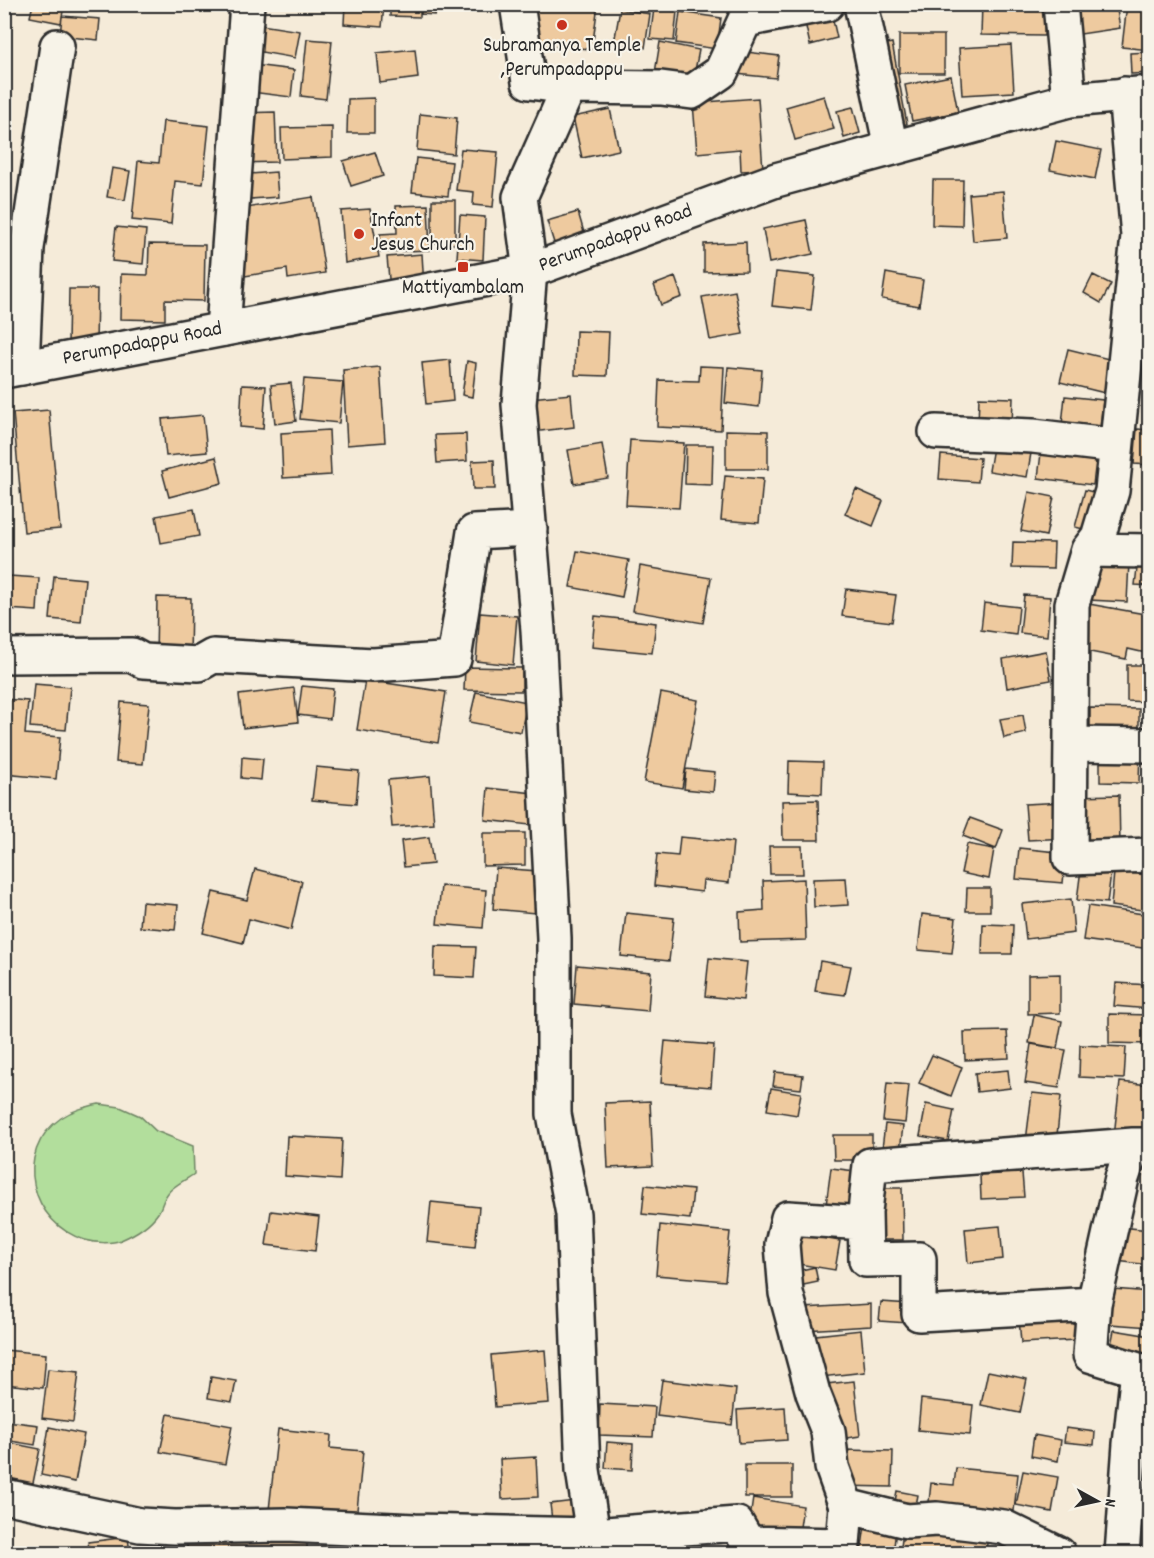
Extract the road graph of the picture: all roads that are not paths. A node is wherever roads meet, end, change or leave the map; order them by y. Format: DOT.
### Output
graph roads {
  1 [pos="247,4"];
  2 [pos="517,4"];
  3 [pos="827,4"];
  4 [pos="861,4"];
  5 [pos="1060,4"];
  6 [pos="57,46"];
  7 [pos="569,87"];
  8 [pos="1137,94"];
  9 [pos="1069,100"];
  10 [pos="891,148"];
  11 [pos="530,270"];
  12 [pos="223,329"];
  13 [pos="13,369"];
  14 [pos="936,432"];
  15 [pos="1116,446"];
  16 [pos="530,529"];
  17 [pos="1088,550"];
  18 [pos="1149,551"];
  19 [pos="4,656"];
  20 [pos="1071,744"];
  21 [pos="1149,745"];
  22 [pos="1149,855"];
  23 [pos="1141,1145"];
  24 [pos="865,1223"];
  25 [pos="1094,1304"];
  26 [pos="4,1496"];
  27 [pos="846,1506"];
  28 [pos="176,1540"];
  29 [pos="595,1544"];
  30 [pos="1059,1554"];
  31 [pos="1122,1554"];
  1 -- 12 [label="street"];
  2 -- 7 [label="street"];
  3 -- 7 [label="street"];
  4 -- 10 [label="street"];
  5 -- 9 [label="street"];
  6 -- 13 [label="street"];
  7 -- 11 [label="street"];
  8 -- 9 [label="street, Perumpadappu Road"];
  8 -- 15 [label="street"];
  9 -- 10 [label="street, Perumpadappu Road"];
  10 -- 11 [label="street, Perumpadappu Road"];
  11 -- 12 [label="street, Perumpadappu Road"];
  11 -- 16 [label="street"];
  12 -- 13 [label="street, Perumpadappu Road"];
  14 -- 15 [label="street"];
  15 -- 17 [label="street"];
  16 -- 19 [label="street"];
  16 -- 29 [label="street"];
  17 -- 18 [label="street"];
  17 -- 20 [label="street"];
  20 -- 21 [label="street"];
  20 -- 22 [label="street"];
  23 -- 24 [label="street"];
  23 -- 25 [label="street"];
  24 -- 25 [label="street"];
  24 -- 27 [label="street"];
  25 -- 31 [label="street"];
  26 -- 28 [label="street"];
  27 -- 29 [label="street"];
  27 -- 30 [label="street"];
  28 -- 29 [label="street"];
}
